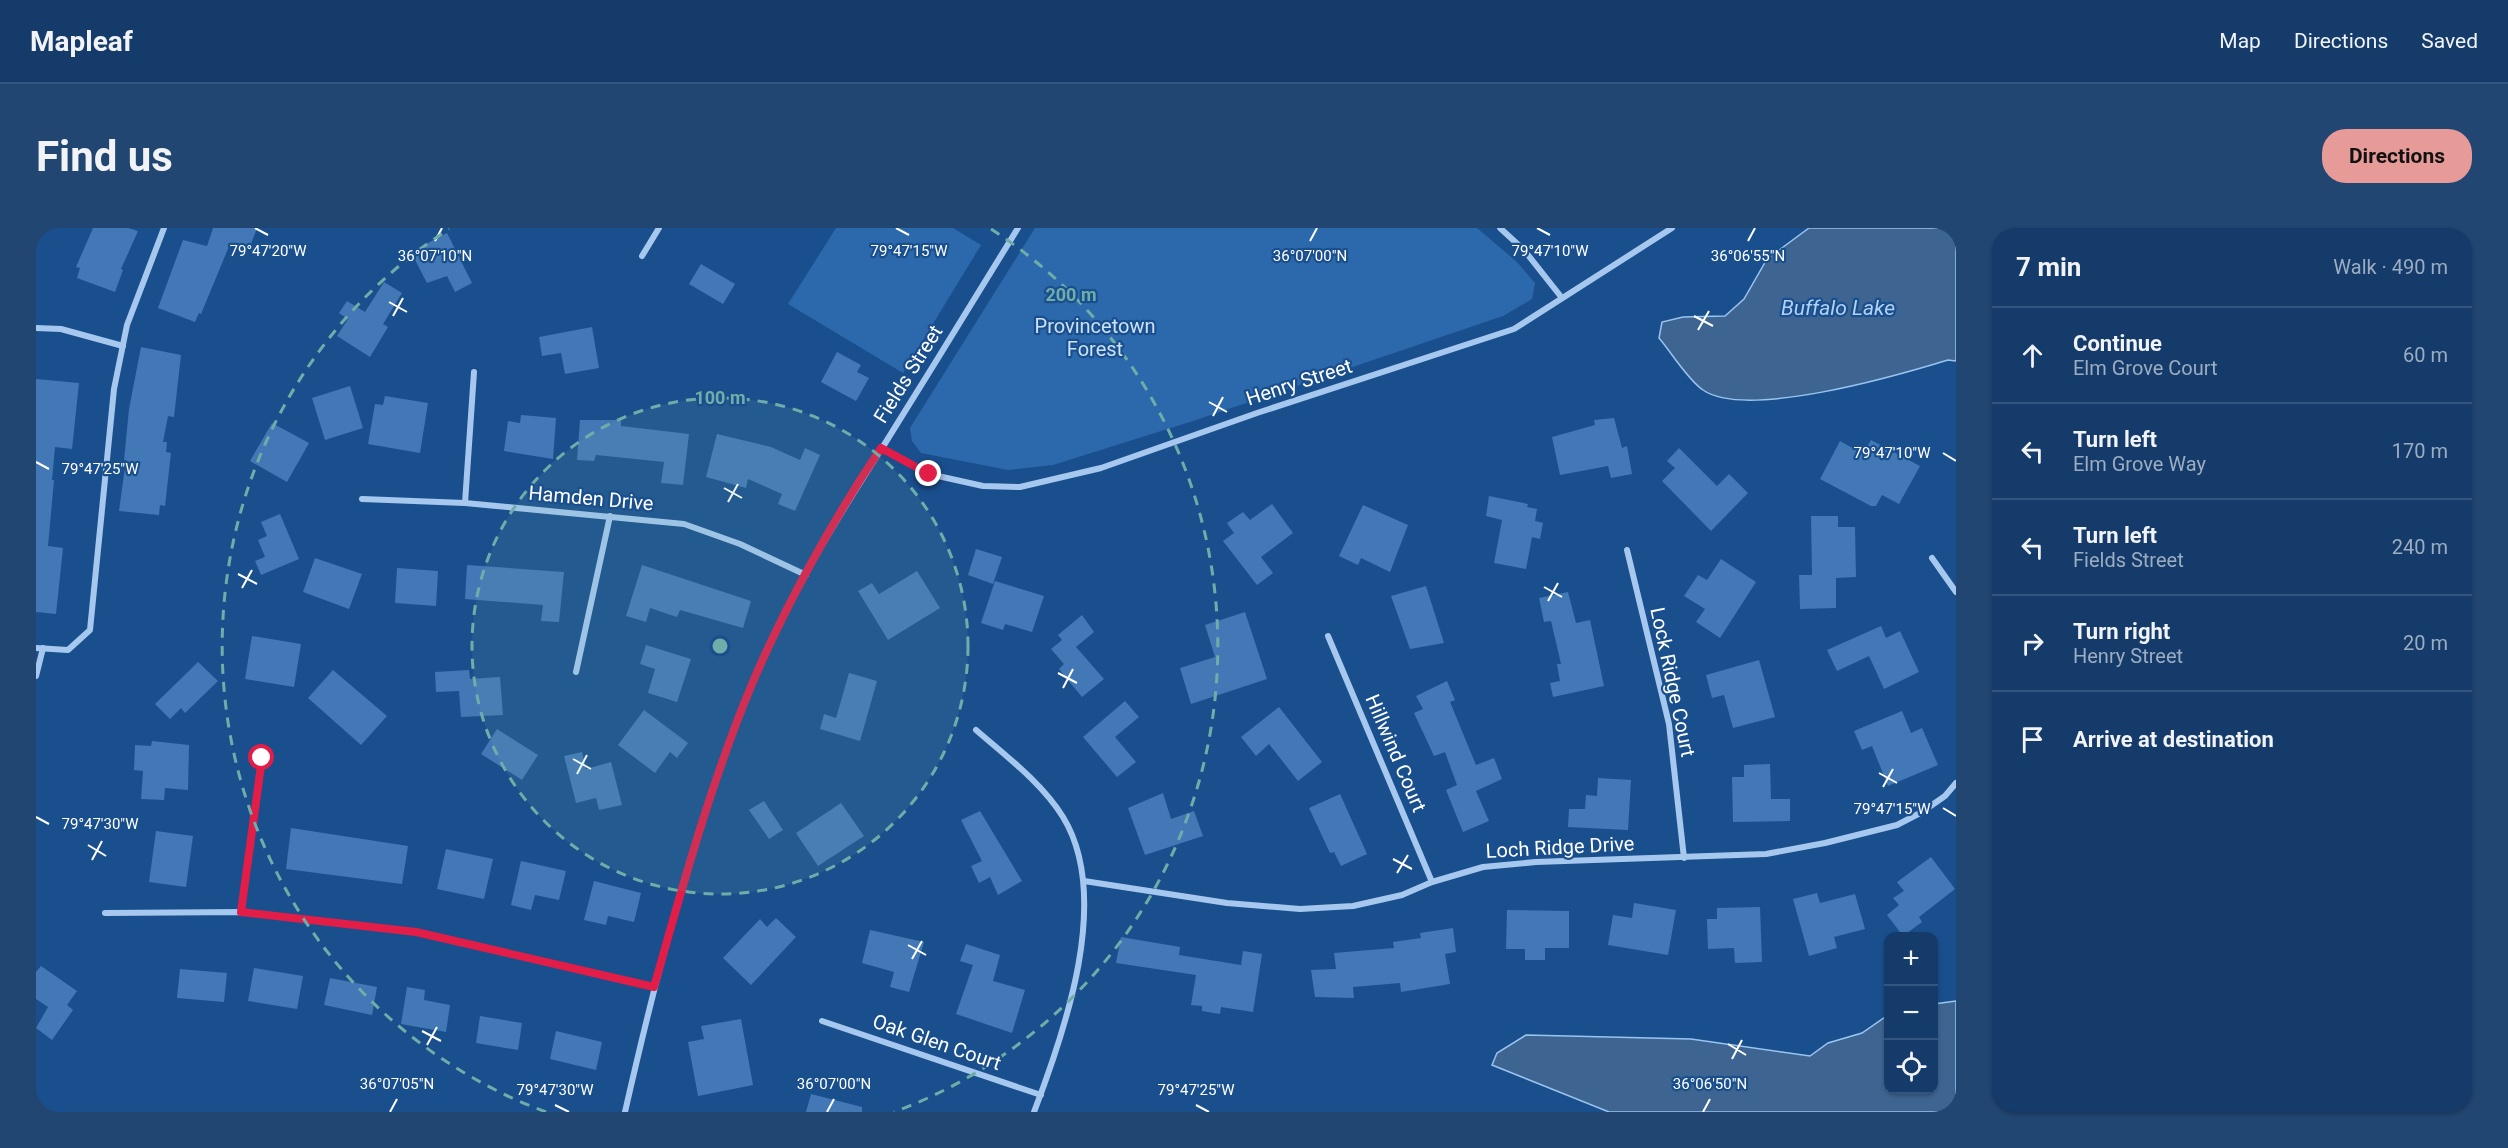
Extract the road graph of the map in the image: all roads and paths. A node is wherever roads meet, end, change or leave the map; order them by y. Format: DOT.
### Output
graph roads {
  1 [pos="164,228"];
  2 [pos="659,228"];
  3 [pos="1018,228"];
  4 [pos="1500,228"];
  5 [pos="1672,228"];
  6 [pos="642,256"];
  7 [pos="1562,298"];
  8 [pos="36,328"];
  9 [pos="123,346"];
  10 [pos="474,372"];
  11 [pos="881,448"];
  12 [pos="362,499"];
  13 [pos="465,503"];
  14 [pos="610,516"];
  15 [pos="1627,550"];
  16 [pos="1932,558"];
  17 [pos="806,576"];
  18 [pos="1956,592"];
  19 [pos="1328,636"];
  20 [pos="39,648"];
  21 [pos="576,672"];
  22 [pos="36,676"];
  23 [pos="976,730"];
  24 [pos="262,758"];
  25 [pos="1956,783"];
  26 [pos="1684,858"];
  27 [pos="1084,881"];
  28 [pos="1432,882"];
  29 [pos="241,912"];
  30 [pos="105,913"];
  31 [pos="654,987"];
  32 [pos="822,1021"];
  33 [pos="1041,1095"];
  34 [pos="625,1112"];
  35 [pos="1034,1112"];
  1 -- 9 [label="street"];
  2 -- 6 [label="street"];
  3 -- 11 [label="street, Fields Street"];
  4 -- 7 [label="street"];
  5 -- 7 [label="street, Henry Street"];
  7 -- 11 [label="street, Henry Street"];
  8 -- 9 [label="street"];
  9 -- 20 [label="street"];
  10 -- 13 [label="street"];
  11 -- 17 [label="street, Fields Street"];
  12 -- 13 [label="street, Hamden Drive"];
  13 -- 14 [label="street, Hamden Drive"];
  14 -- 17 [label="street, Hamden Drive"];
  14 -- 21 [label="street"];
  15 -- 26 [label="street, Lock Ridge Court"];
  16 -- 18 [label="street"];
  17 -- 31 [label="street, Fields Street"];
  19 -- 28 [label="street, Hillwind Court"];
  20 -- 22 [label="street"];
  23 -- 27 [label="street"];
  24 -- 29 [label="street"];
  25 -- 26 [label="street, Loch Ridge Drive"];
  26 -- 28 [label="street, Loch Ridge Drive"];
  27 -- 28 [label="street, Loch Ridge Drive"];
  27 -- 33 [label="street"];
  29 -- 30 [label="street"];
  29 -- 31 [label="street"];
  31 -- 34 [label="street, Fields Street"];
  32 -- 33 [label="street, Oak Glen Court"];
  33 -- 35 [label="street"];
}
